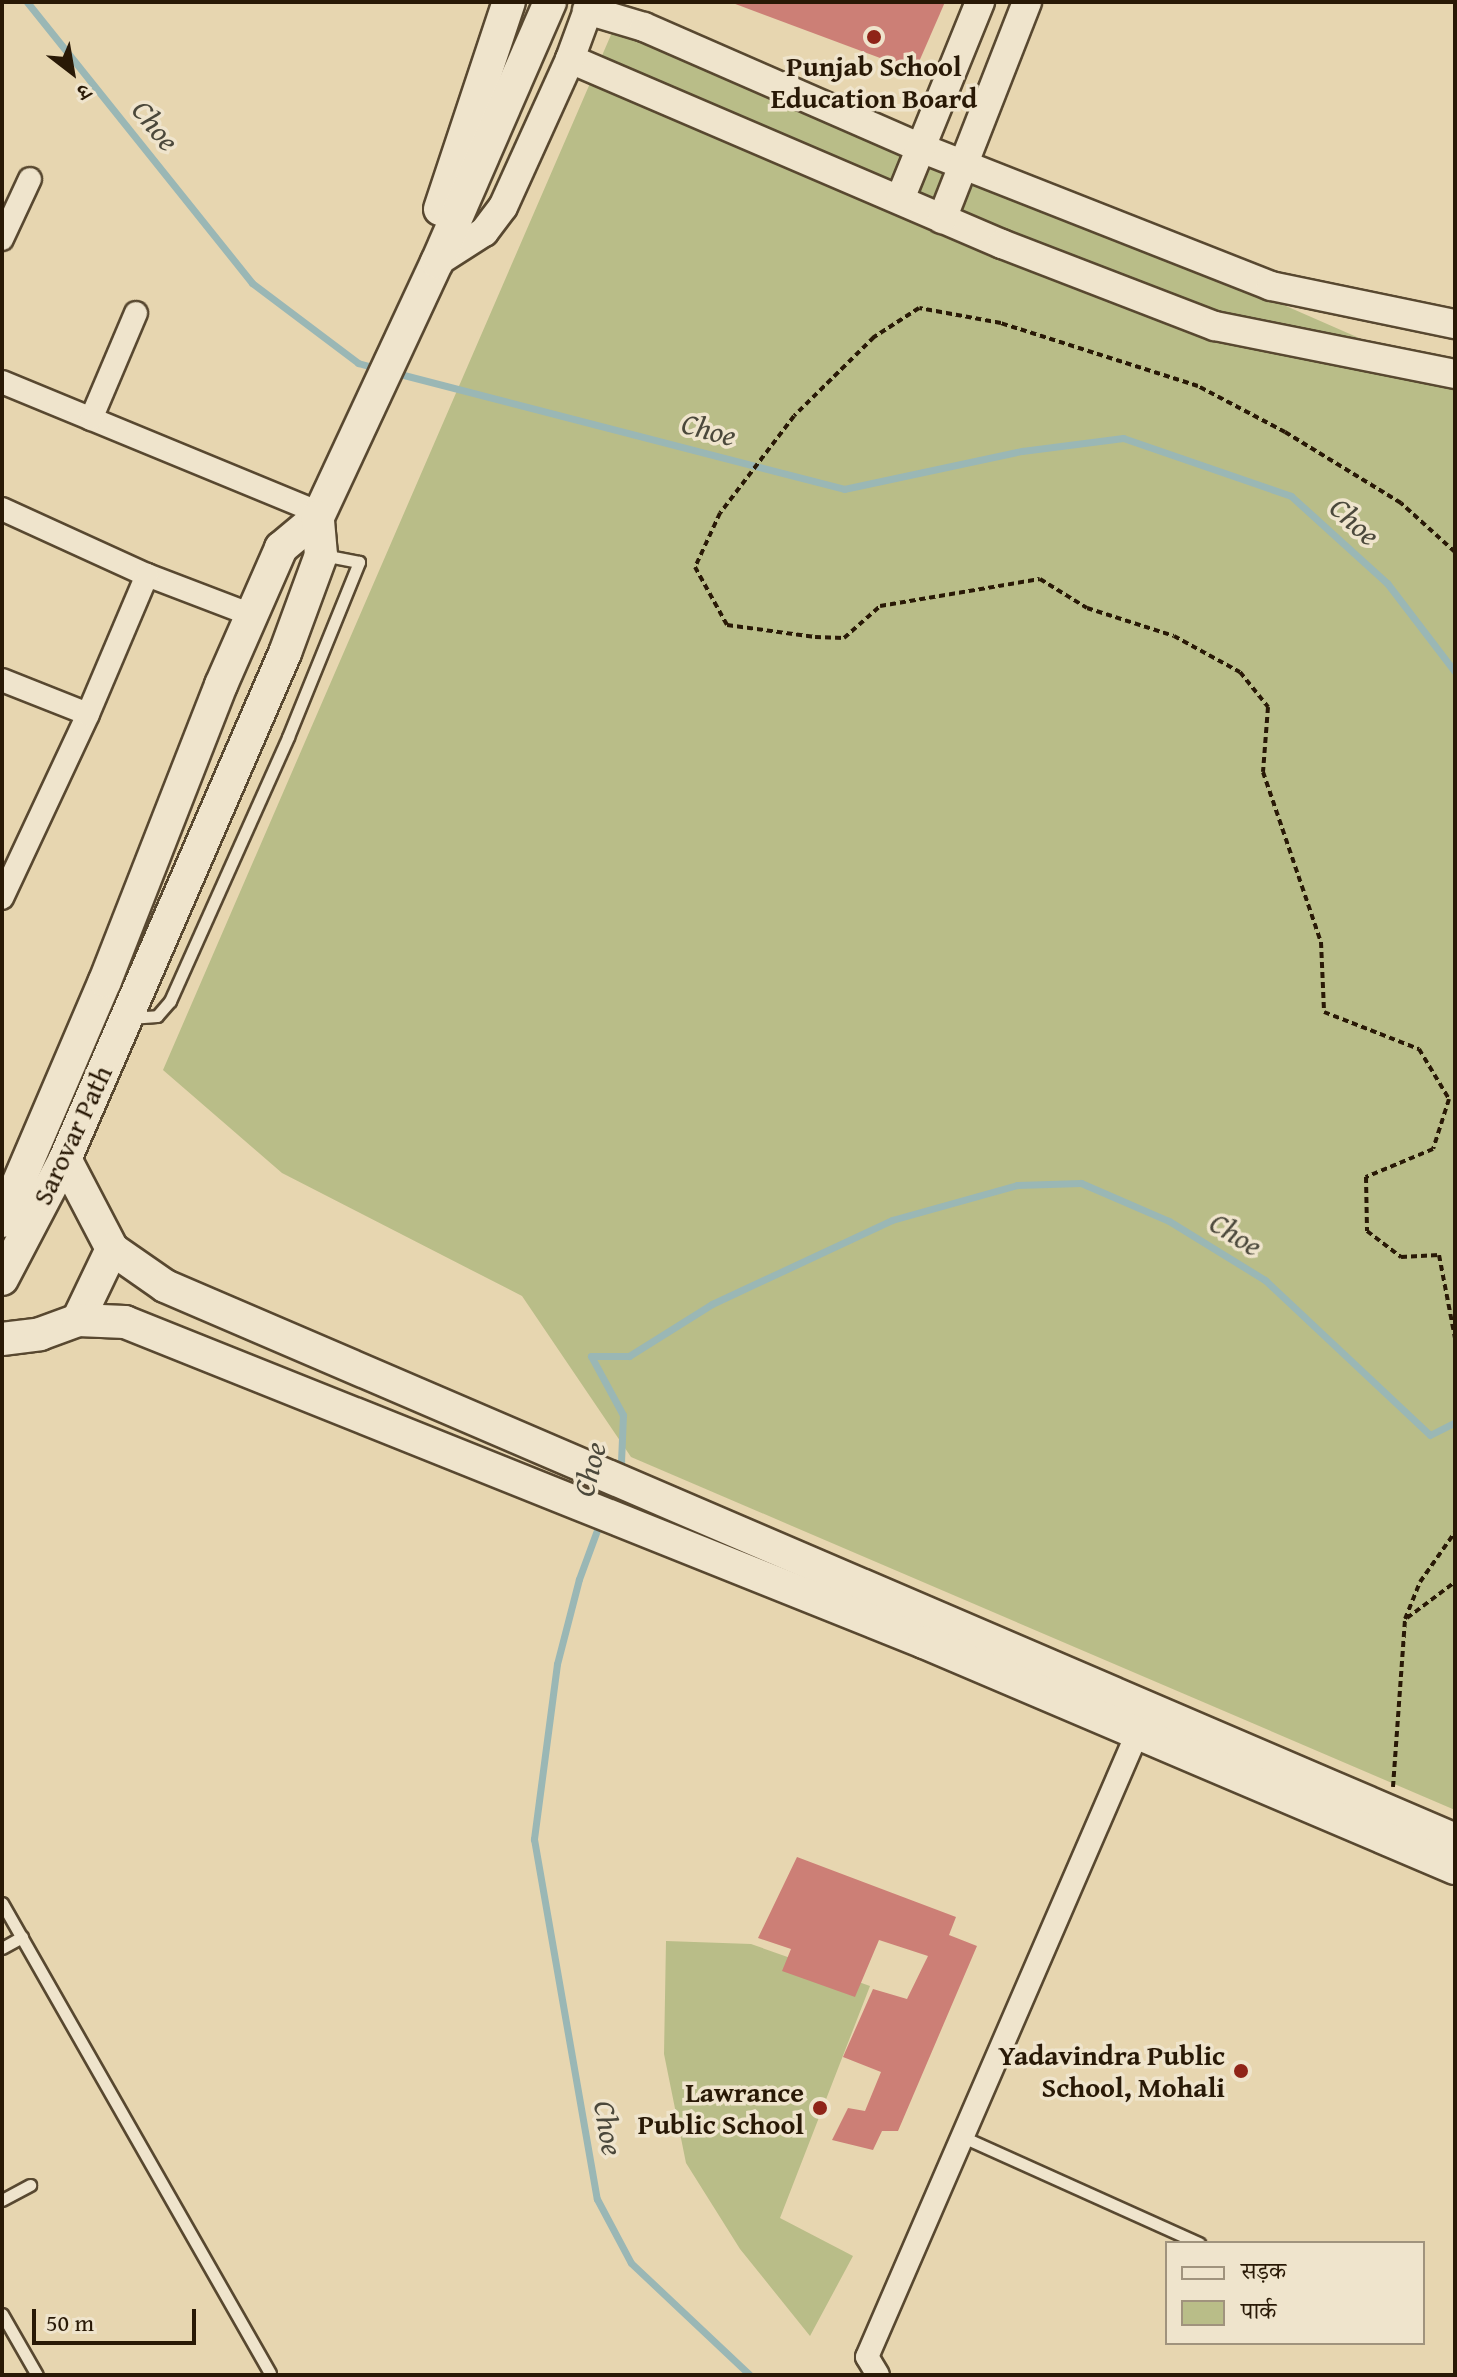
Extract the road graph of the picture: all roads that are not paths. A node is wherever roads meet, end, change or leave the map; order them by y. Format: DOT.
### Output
graph roads {
  1 [pos="509,2"];
  2 [pos="550,2"];
  3 [pos="980,2"];
  4 [pos="1027,2"];
  5 [pos="589,6"];
  6 [pos="967,31"];
  7 [pos="1007,49"];
  8 [pos="570,59"];
  9 [pos="921,148"];
  10 [pos="963,165"];
  11 [pos="30,179"];
  12 [pos="900,199"];
  13 [pos="942,219"];
  14 [pos="2,239"];
  15 [pos="433,271"];
  16 [pos="136,313"];
  17 [pos="1455,324"];
  18 [pos="1455,374"];
  19 [pos="2,382"];
  20 [pos="91,419"];
  21 [pos="2,509"];
  22 [pos="319,515"];
  23 [pos="147,575"];
  24 [pos="252,615"];
  25 [pos="2,680"];
  26 [pos="88,714"];
  27 [pos="2,898"];
  28 [pos="65,1159"];
  29 [pos="2,1221"];
  30 [pos="112,1249"];
  31 [pos="2,1279"];
  32 [pos="78,1320"];
  33 [pos="2,1339"];
  34 [pos="570,1461"];
  35 [pos="556,1496"];
  36 [pos="835,1591"];
  37 [pos="1143,1720"];
  38 [pos="1455,1840"];
  39 [pos="1455,1868"];
  40 [pos="2,1903"];
  41 [pos="22,1937"];
  42 [pos="2,1948"];
  43 [pos="963,2137"];
  44 [pos="30,2185"];
  45 [pos="2,2200"];
  46 [pos="1195,2241"];
  47 [pos="2,2314"];
  48 [pos="270,2373"];
  49 [pos="37,2375"];
  50 [pos="878,2375"];
  1 -- 15 [label="main road"];
  2 -- 15 [label="main road"];
  3 -- 6 [label="street"];
  4 -- 7 [label="street"];
  5 -- 8 [label="street"];
  5 -- 9 [label="street"];
  6 -- 7 [label="street"];
  6 -- 9 [label="street"];
  7 -- 10 [label="street"];
  8 -- 12 [label="street"];
  8 -- 15 [label="street"];
  9 -- 10 [label="street"];
  9 -- 12 [label="street"];
  10 -- 13 [label="street"];
  10 -- 17 [label="street"];
  11 -- 14 [label="street"];
  12 -- 13 [label="street"];
  13 -- 18 [label="street"];
  15 -- 22 [label="main road"];
  16 -- 20 [label="street"];
  19 -- 20 [label="street"];
  20 -- 22 [label="street"];
  21 -- 23 [label="street"];
  22 -- 24 [label="main road"];
  22 -- 28 [label="main road, Sarovar Path"];
  23 -- 24 [label="street"];
  23 -- 26 [label="street"];
  24 -- 29 [label="main road"];
  25 -- 26 [label="street"];
  26 -- 27 [label="street"];
  28 -- 30 [label="main road"];
  28 -- 31 [label="main road, Sarovar Path"];
  30 -- 32 [label="main road"];
  30 -- 34 [label="main road"];
  32 -- 33 [label="main road"];
  32 -- 35 [label="main road"];
  34 -- 35 [label="main road"];
  34 -- 36 [label="main road"];
  35 -- 36 [label="main road"];
  36 -- 37 [label="main road"];
  37 -- 38 [label="main road"];
  37 -- 39 [label="main road"];
  37 -- 43 [label="street"];
  40 -- 41 [label="lane"];
  41 -- 42 [label="lane"];
  41 -- 48 [label="lane"];
  43 -- 46 [label="lane"];
  43 -- 50 [label="street"];
  44 -- 45 [label="lane"];
  47 -- 49 [label="lane"];
}
